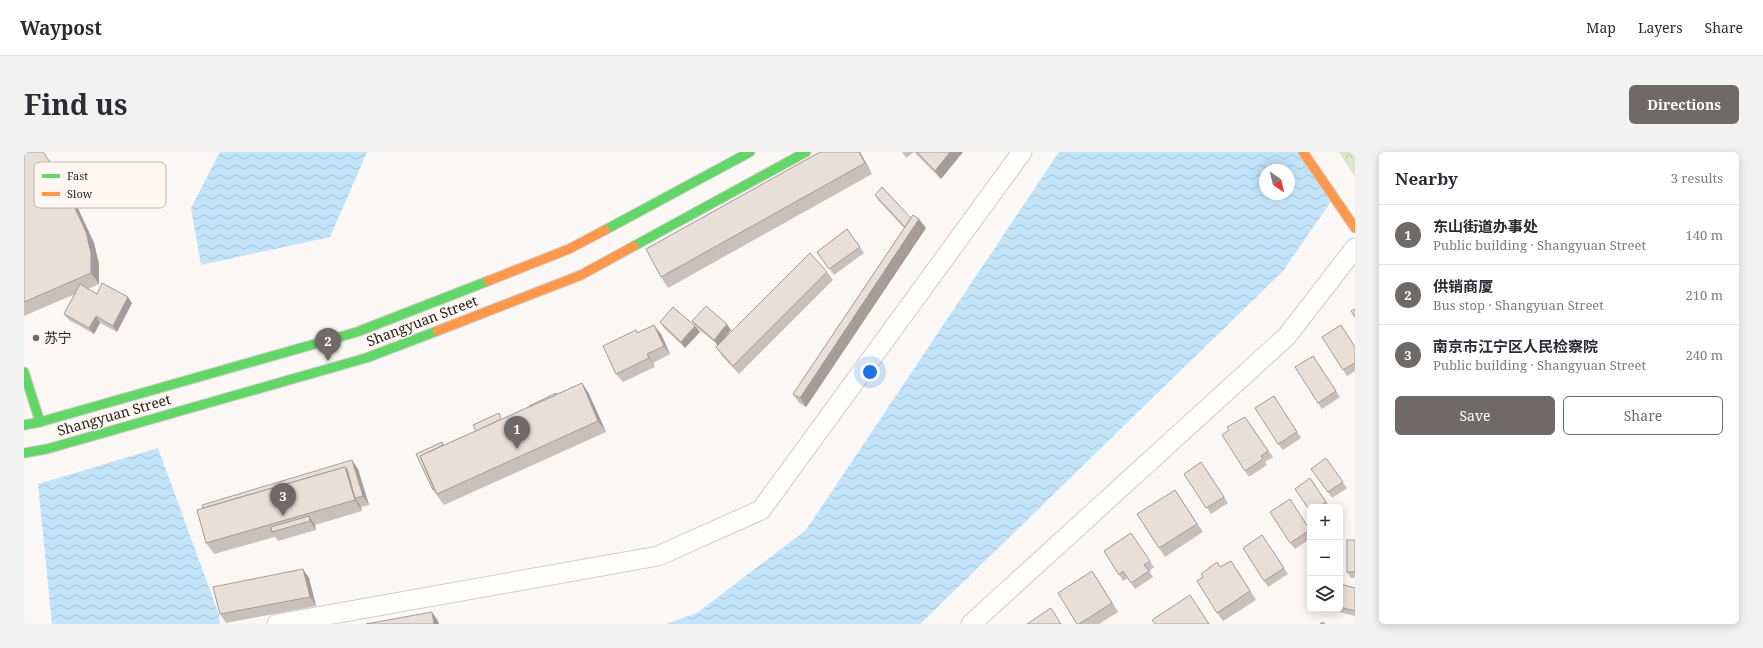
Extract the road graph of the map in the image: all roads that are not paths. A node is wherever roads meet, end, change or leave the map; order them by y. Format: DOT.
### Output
graph roads {
  1 [pos="750,152"];
  2 [pos="806,152"];
  3 [pos="1022,152"];
  4 [pos="1302,152"];
  5 [pos="1355,228"];
  6 [pos="1355,248"];
  7 [pos="24,372"];
  8 [pos="40,422"];
  9 [pos="24,425"];
  10 [pos="24,453"];
  11 [pos="277,624"];
  12 [pos="972,624"];
  1 -- 8 [label="main road, Shangyuan Street"];
  2 -- 10 [label="main road, Shangyuan Street"];
  3 -- 11 [label="street"];
  4 -- 5 [label="main road"];
  6 -- 12 [label="street"];
  7 -- 8 [label="main road"];
  8 -- 9 [label="main road, Shangyuan Street"];
}
